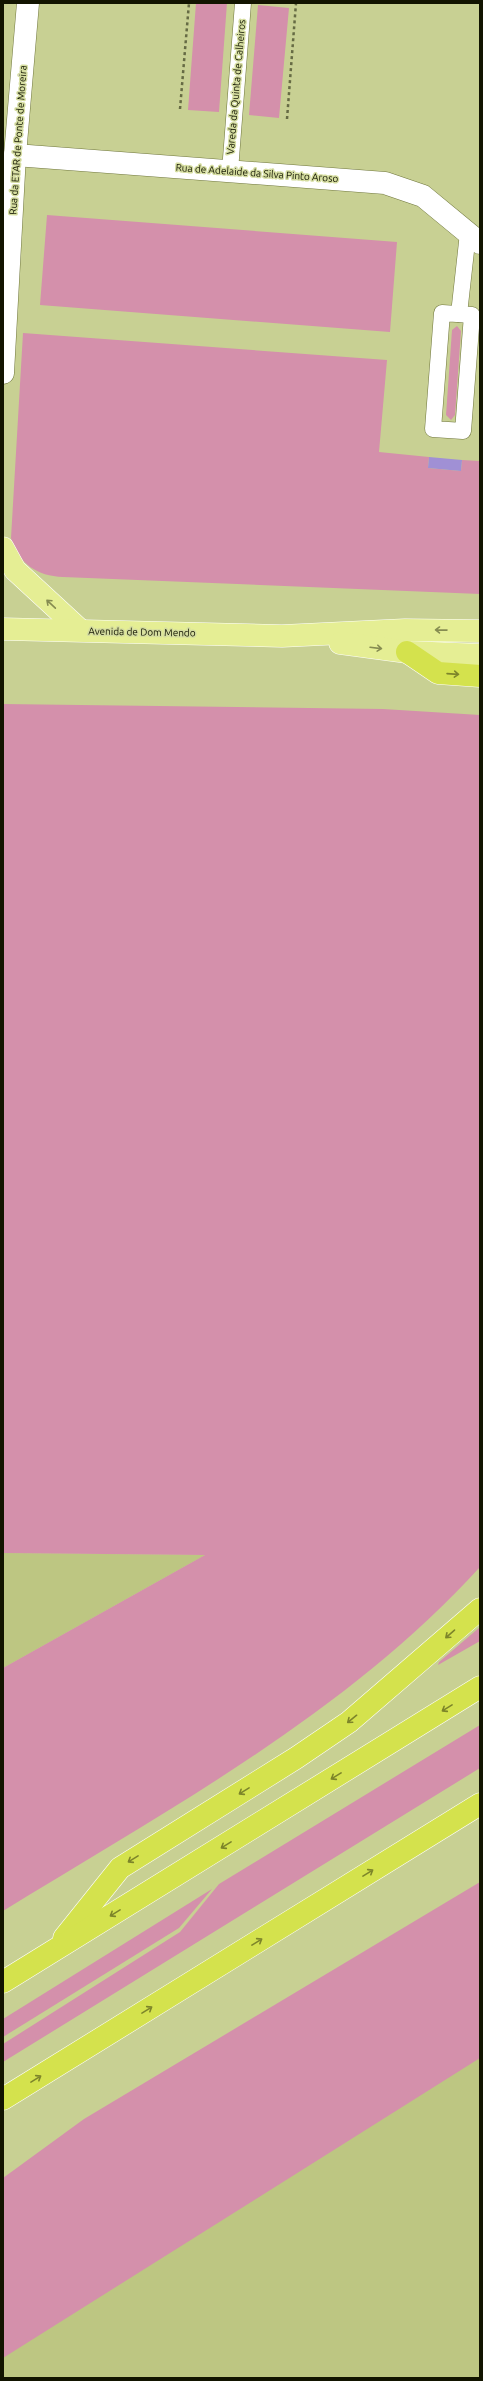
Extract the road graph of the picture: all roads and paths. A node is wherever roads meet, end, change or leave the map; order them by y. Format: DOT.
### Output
graph roads {
  1 [pos="28,3"];
  2 [pos="189,3"];
  3 [pos="243,3"];
  4 [pos="296,3"];
  5 [pos="180,109"];
  6 [pos="287,119"];
  7 [pos="15,155"];
  8 [pos="230,171"];
  9 [pos="7,229"];
  10 [pos="474,238"];
  11 [pos="459,314"];
  12 [pos="3,373"];
  13 [pos="3,548"];
  14 [pos="3,629"];
  15 [pos="80,630"];
  16 [pos="480,632"];
  17 [pos="282,636"];
  18 [pos="407,652"];
  19 [pos="480,655"];
  20 [pos="480,676"];
  21 [pos="480,1609"];
  22 [pos="480,1687"];
  23 [pos="480,1804"];
  24 [pos="55,1950"];
  25 [pos="3,1982"];
  26 [pos="3,2099"];
  1 -- 7 [label="street, Rua da ETAR de Ponte de Moreira"];
  2 -- 5 [label="path"];
  3 -- 8 [label="lane, Vareda da Quinta de Calheiros"];
  4 -- 6 [label="path"];
  7 -- 8 [label="street, Rua de Adelaide da Silva Pinto Aroso"];
  7 -- 9 [label="street, Rua da ETAR de Ponte de Moreira"];
  8 -- 10 [label="street, Rua de Adelaide da Silva Pinto Aroso"];
  9 -- 12 [label="street, Rua da ETAR de Ponte de Moreira"];
  10 -- 11 [label="lane"];
  11 -- 11 [label="lane"];
  15 -- 13 [label="main road, one-way"];
  14 -- 15 [label="main road, Avenida de Dom Mendo"];
  15 -- 17 [label="main road, Avenida de Dom Mendo"];
  16 -- 17 [label="main road, Avenida de Dom Mendo, one-way"];
  17 -- 18 [label="main road, Avenida de Dom Mendo, one-way"];
  18 -- 19 [label="main road, Avenida de Dom Mendo"];
  18 -- 20 [label="highway, one-way"];
  21 -- 24 [label="highway, one-way"];
  22 -- 24 [label="highway, one-way"];
  26 -- 23 [label="highway, one-way"];
  24 -- 25 [label="highway"];
}
